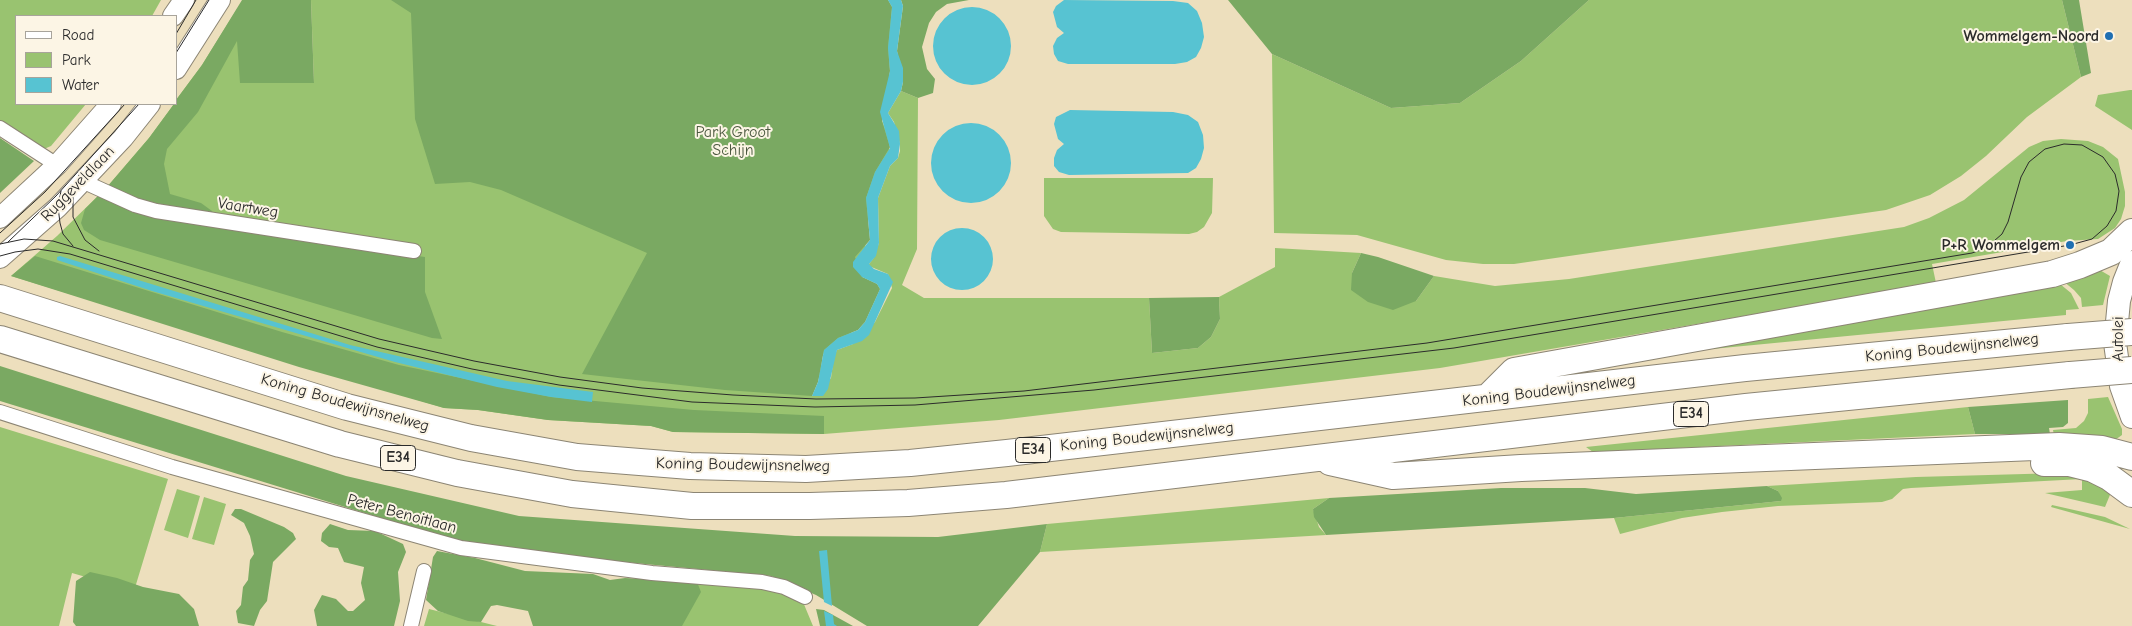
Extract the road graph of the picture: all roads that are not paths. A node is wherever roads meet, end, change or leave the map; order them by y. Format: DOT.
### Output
graph roads {
  1 [pos="184,0"];
  2 [pos="220,0"];
  3 [pos="174,15"];
  4 [pos="178,65"];
  5 [pos="110,105"];
  6 [pos="149,105"];
  7 [pos="0,128"];
  8 [pos="52,162"];
  9 [pos="82,181"];
  10 [pos="0,218"];
  11 [pos="2132,232"];
  12 [pos="414,251"];
  13 [pos="0,258"];
  14 [pos="2132,262"];
  15 [pos="0,298"];
  16 [pos="2132,332"];
  17 [pos="0,339"];
  18 [pos="2132,370"];
  19 [pos="1487,398"];
  20 [pos="0,412"];
  21 [pos="2132,417"];
  22 [pos="1995,448"];
  23 [pos="2132,456"];
  24 [pos="1312,458"];
  25 [pos="2132,494"];
  26 [pos="424,571"];
  27 [pos="805,597"];
  28 [pos="411,626"];
  1 -- 3 [label="street"];
  2 -- 4 [label="street"];
  5 -- 8 [label="street, Ruggeveldlaan"];
  6 -- 9 [label="street, Ruggeveldlaan"];
  7 -- 8 [label="street"];
  8 -- 10 [label="street, Ruggeveldlaan"];
  9 -- 12 [label="street, Vaartweg"];
  9 -- 13 [label="street, Ruggeveldlaan"];
  11 -- 19 [label="highway"];
  14 -- 21 [label="main road, Autolei"];
  15 -- 19 [label="highway, Koning Boudewijnsnelweg / E34"];
  16 -- 19 [label="highway, Koning Boudewijnsnelweg / E34, bridge"];
  17 -- 24 [label="highway, E34"];
  18 -- 24 [label="highway, E34, bridge"];
  20 -- 27 [label="street, Peter Benoitlaan"];
  22 -- 23 [label="highway"];
  22 -- 24 [label="highway"];
  22 -- 25 [label="highway"];
  26 -- 28 [label="street"];
}
